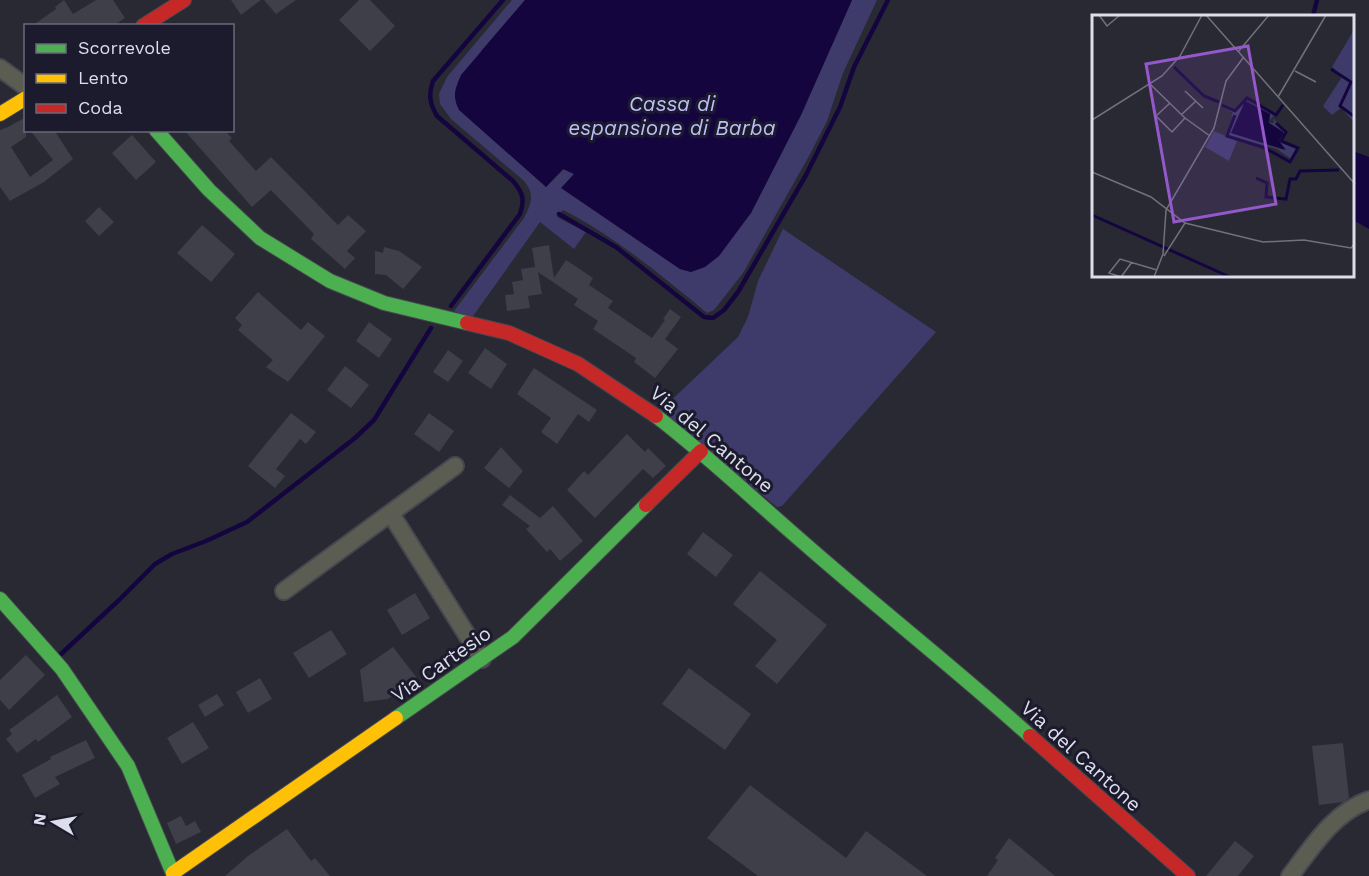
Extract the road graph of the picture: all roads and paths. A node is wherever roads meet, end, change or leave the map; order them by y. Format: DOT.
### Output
graph roads {
  1 [pos="184,0"];
  2 [pos="146,24"];
  3 [pos="0,68"];
  4 [pos="24,86"];
  5 [pos="24,99"];
  6 [pos="0,114"];
  7 [pos="158,132"];
  8 [pos="701,451"];
  9 [pos="455,466"];
  10 [pos="391,514"];
  11 [pos="284,591"];
  12 [pos="0,599"];
  13 [pos="482,659"];
  14 [pos="1369,800"];
  15 [pos="174,875"];
  16 [pos="1188,876"];
  17 [pos="1290,876"];
  1 -- 2 [label="street"];
  3 -- 4 [label="street"];
  5 -- 6 [label="street"];
  7 -- 8 [label="street, Via del Cantone"];
  8 -- 13 [label="street, Via Cartesio"];
  8 -- 16 [label="street, Via del Cantone"];
  9 -- 10 [label="street"];
  10 -- 11 [label="street"];
  10 -- 13 [label="street"];
  12 -- 15 [label="street"];
  13 -- 15 [label="street, Via Cartesio"];
  14 -- 17 [label="street"];
}
